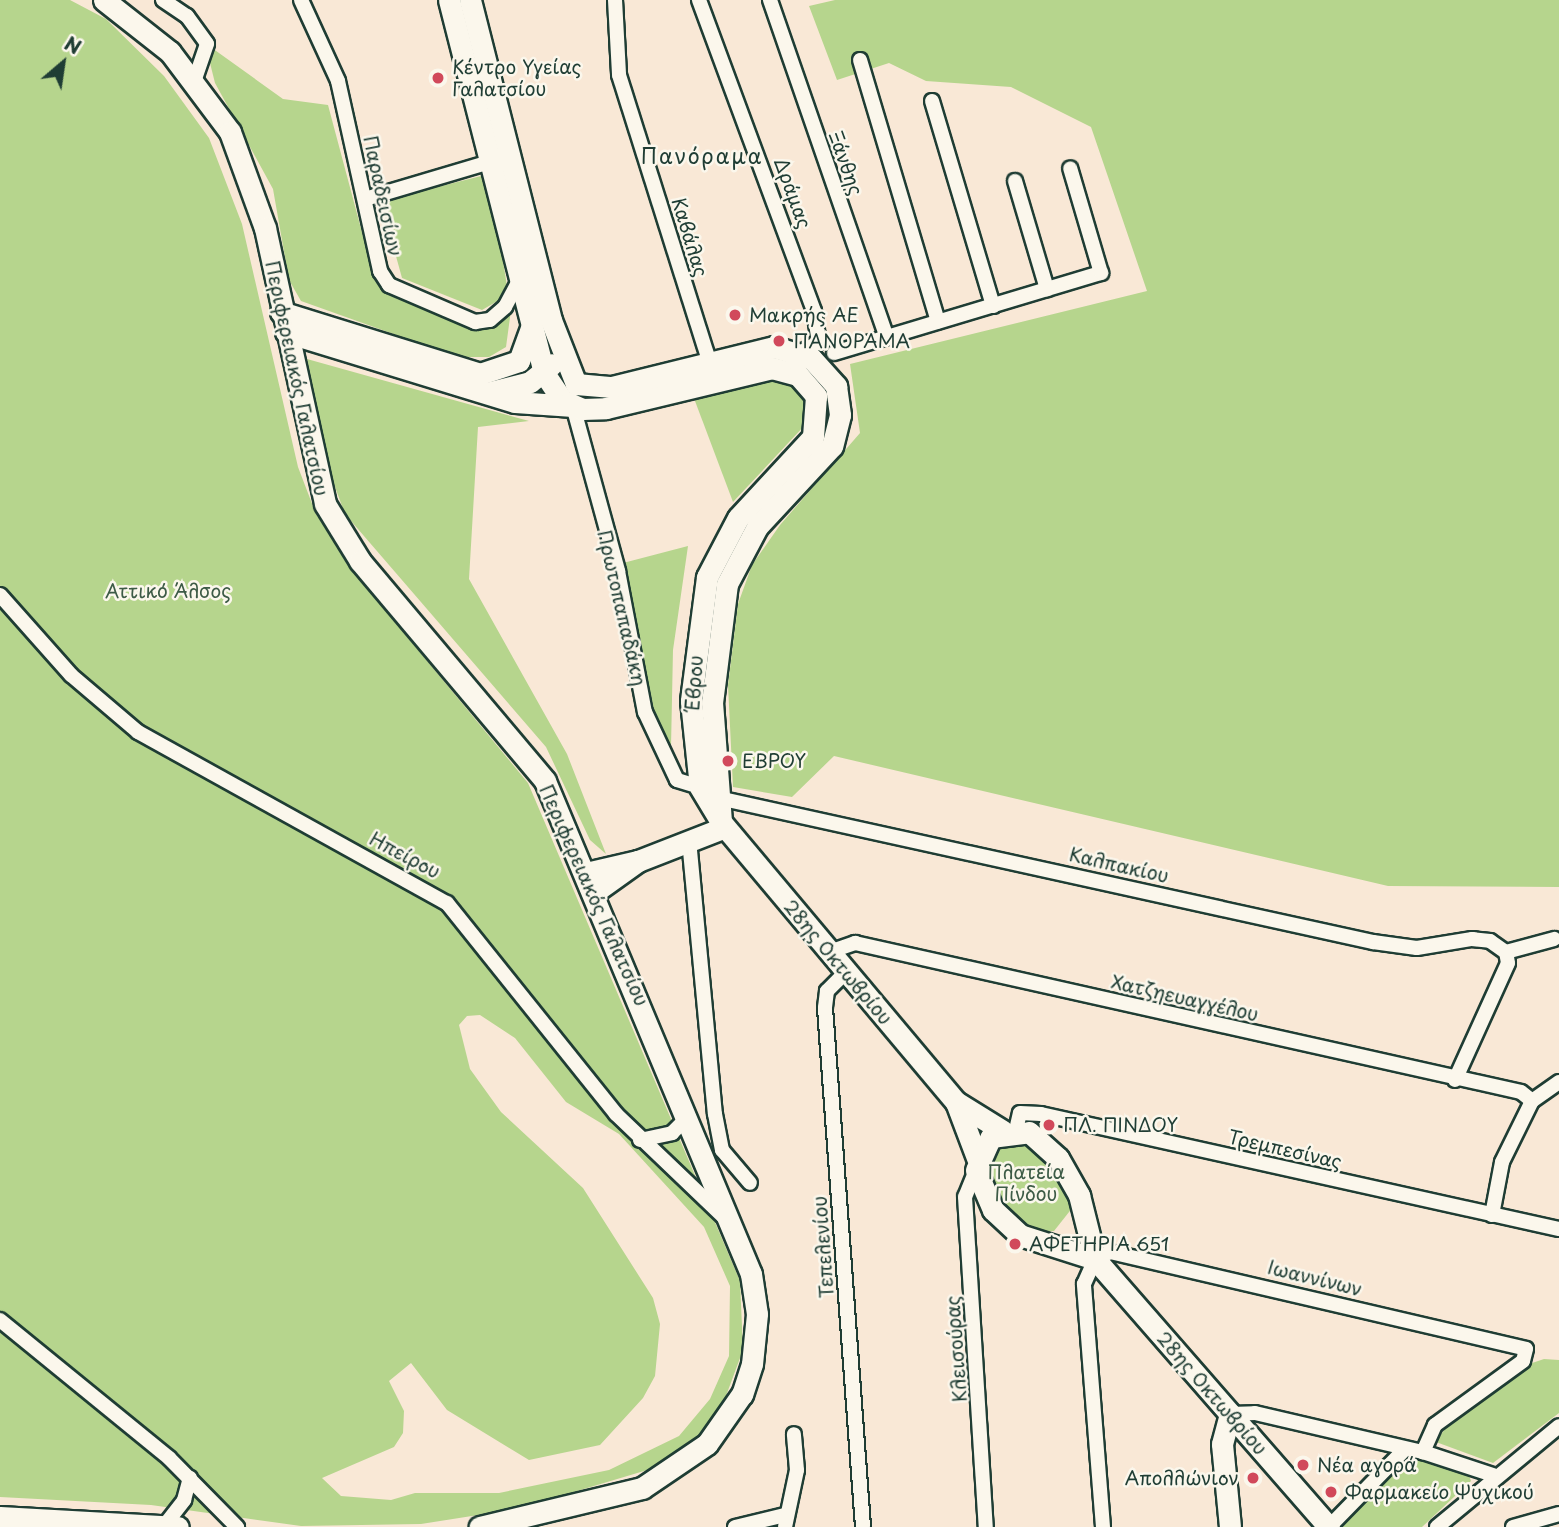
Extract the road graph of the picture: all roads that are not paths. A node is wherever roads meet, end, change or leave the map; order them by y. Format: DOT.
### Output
graph roads {
  1 [pos="104,0"];
  2 [pos="163,0"];
  3 [pos="181,0"];
  4 [pos="301,0"];
  5 [pos="449,0"];
  6 [pos="470,0"];
  7 [pos="615,0"];
  8 [pos="699,0"];
  9 [pos="770,0"];
  10 [pos="187,16"];
  11 [pos="860,60"];
  12 [pos="195,79"];
  13 [pos="932,101"];
  14 [pos="500,159"];
  15 [pos="1070,168"];
  16 [pos="1015,181"];
  17 [pos="365,199"];
  18 [pos="520,278"];
  19 [pos="1047,289"];
  20 [pos="993,306"];
  21 [pos="284,322"];
  22 [pos="531,322"];
  23 [pos="938,322"];
  24 [pos="887,337"];
  25 [pos="819,342"];
  26 [pos="800,353"];
  27 [pos="834,353"];
  28 [pos="561,355"];
  29 [pos="709,361"];
  30 [pos="544,373"];
  31 [pos="831,379"];
  32 [pos="483,393"];
  33 [pos="573,406"];
  34 [pos="0,595"];
  35 [pos="700,788"];
  36 [pos="723,799"];
  37 [pos="719,827"];
  38 [pos="689,840"];
  39 [pos="591,882"];
  40 [pos="1554,939"];
  41 [pos="829,952"];
  42 [pos="1506,952"];
  43 [pos="846,972"];
  44 [pos="1455,1080"];
  45 [pos="1559,1082"];
  46 [pos="1532,1101"];
  47 [pos="956,1102"];
  48 [pos="688,1117"];
  49 [pos="1009,1130"];
  50 [pos="640,1140"];
  51 [pos="976,1164"];
  52 [pos="750,1184"];
  53 [pos="1079,1208"];
  54 [pos="1492,1215"];
  55 [pos="732,1223"];
  56 [pos="1559,1229"];
  57 [pos="1047,1242"];
  58 [pos="1095,1259"];
  59 [pos="0,1320"];
  60 [pos="1230,1413"];
  61 [pos="1559,1426"];
  62 [pos="794,1434"];
  63 [pos="1405,1449"];
  64 [pos="1423,1452"];
  65 [pos="1493,1475"];
  66 [pos="190,1478"];
  67 [pos="1559,1514"];
  68 [pos="0,1517"];
  69 [pos="28,1521"];
  70 [pos="785,1521"];
  71 [pos="169,1526"];
  72 [pos="237,1527"];
  73 [pos="480,1527"];
  74 [pos="735,1527"];
  75 [pos="863,1527"];
  76 [pos="986,1527"];
  77 [pos="1103,1527"];
  78 [pos="1230,1527"];
  79 [pos="1329,1527"];
  80 [pos="1438,1527"];
  81 [pos="1513,1527"];
  1 -- 12 [label="main road, Περιφερειακός Γαλατσίου"];
  2 -- 10 [label="street"];
  3 -- 10 [label="street"];
  4 -- 17 [label="street, Παραδεισίων"];
  5 -- 14 [label="main road"];
  6 -- 14 [label="main road"];
  7 -- 29 [label="street, Καβάλας"];
  8 -- 25 [label="street, Δράμας"];
  9 -- 24 [label="street, Ξάνθης"];
  10 -- 12 [label="street"];
  11 -- 23 [label="street"];
  12 -- 21 [label="main road, Περιφερειακός Γαλατσίου"];
  13 -- 20 [label="street"];
  14 -- 17 [label="street"];
  14 -- 18 [label="main road"];
  14 -- 28 [label="main road"];
  15 -- 19 [label="street"];
  16 -- 19 [label="street"];
  17 -- 18 [label="street, Παραδεισίων"];
  18 -- 22 [label="main road"];
  19 -- 20 [label="street"];
  20 -- 23 [label="street"];
  21 -- 22 [label="main road"];
  21 -- 32 [label="main road, Έβρου"];
  21 -- 39 [label="main road, Περιφερειακός Γαλατσίου"];
  22 -- 30 [label="main road"];
  23 -- 24 [label="street"];
  24 -- 27 [label="street"];
  25 -- 26 [label="street"];
  25 -- 27 [label="street"];
  26 -- 29 [label="main road"];
  26 -- 31 [label="main road"];
  27 -- 31 [label="street, Έβρου"];
  28 -- 29 [label="main road"];
  28 -- 30 [label="main road"];
  30 -- 32 [label="main road"];
  30 -- 33 [label="main road"];
  31 -- 36 [label="main road, Έβρου"];
  32 -- 33 [label="main road, Έβρου"];
  33 -- 35 [label="street, Πρωτοπαπαδάκη"];
  33 -- 35 [label="main road, Έβρου"];
  34 -- 50 [label="street, Ηπείρου"];
  35 -- 37 [label="main road, Έβρου"];
  36 -- 37 [label="main road, Έβρου"];
  36 -- 42 [label="street, Καλπακίου"];
  37 -- 38 [label="main road"];
  37 -- 41 [label="main road, 28ης Οκτωβρίου"];
  38 -- 39 [label="main road"];
  38 -- 52 [label="street"];
  39 -- 48 [label="main road, Περιφερειακός Γαλατσίου"];
  40 -- 42 [label="street"];
  41 -- 43 [label="main road, 28ης Οκτωβρίου"];
  41 -- 44 [label="street, Χατζηευαγγέλου"];
  42 -- 44 [label="street"];
  43 -- 47 [label="main road, 28ης Οκτωβρίου"];
  43 -- 75 [label="street, Τεπελενίου"];
  44 -- 46 [label="street, Χατζηευαγγέλου"];
  45 -- 46 [label="street"];
  46 -- 54 [label="street"];
  47 -- 49 [label="main road, 28ης Οκτωβρίου"];
  47 -- 51 [label="main road, 28ης Οκτωβρίου"];
  48 -- 50 [label="street"];
  48 -- 55 [label="main road, Περιφερειακός Γαλατσίου"];
  49 -- 51 [label="main road"];
  49 -- 53 [label="main road, 28ης Οκτωβρίου"];
  49 -- 54 [label="street, Τρεμπεσίνας"];
  50 -- 55 [label="street, Ηπείρου"];
  51 -- 57 [label="main road, 28ης Οκτωβρίου"];
  51 -- 76 [label="street, Κλεισούρας"];
  53 -- 57 [label="main road"];
  53 -- 58 [label="main road, 28ης Οκτωβρίου"];
  54 -- 56 [label="street, Τρεμπεσίνας"];
  55 -- 73 [label="main road, Περιφερειακός Γαλατσίου"];
  57 -- 58 [label="main road, 28ης Οκτωβρίου"];
  58 -- 60 [label="main road, 28ης Οκτωβρίου"];
  58 -- 64 [label="street, Ιωαννίνων"];
  58 -- 77 [label="street"];
  59 -- 66 [label="street"];
  60 -- 63 [label="street"];
  60 -- 78 [label="main road"];
  60 -- 79 [label="main road, 28ης Οκτωβρίου"];
  61 -- 65 [label="street"];
  62 -- 70 [label="street"];
  63 -- 64 [label="street"];
  63 -- 79 [label="street"];
  64 -- 65 [label="street"];
  65 -- 80 [label="street"];
  66 -- 71 [label="street"];
  66 -- 72 [label="street"];
  67 -- 81 [label="street"];
  68 -- 69 [label="main road"];
  69 -- 71 [label="main road"];
  70 -- 74 [label="street"];
}
